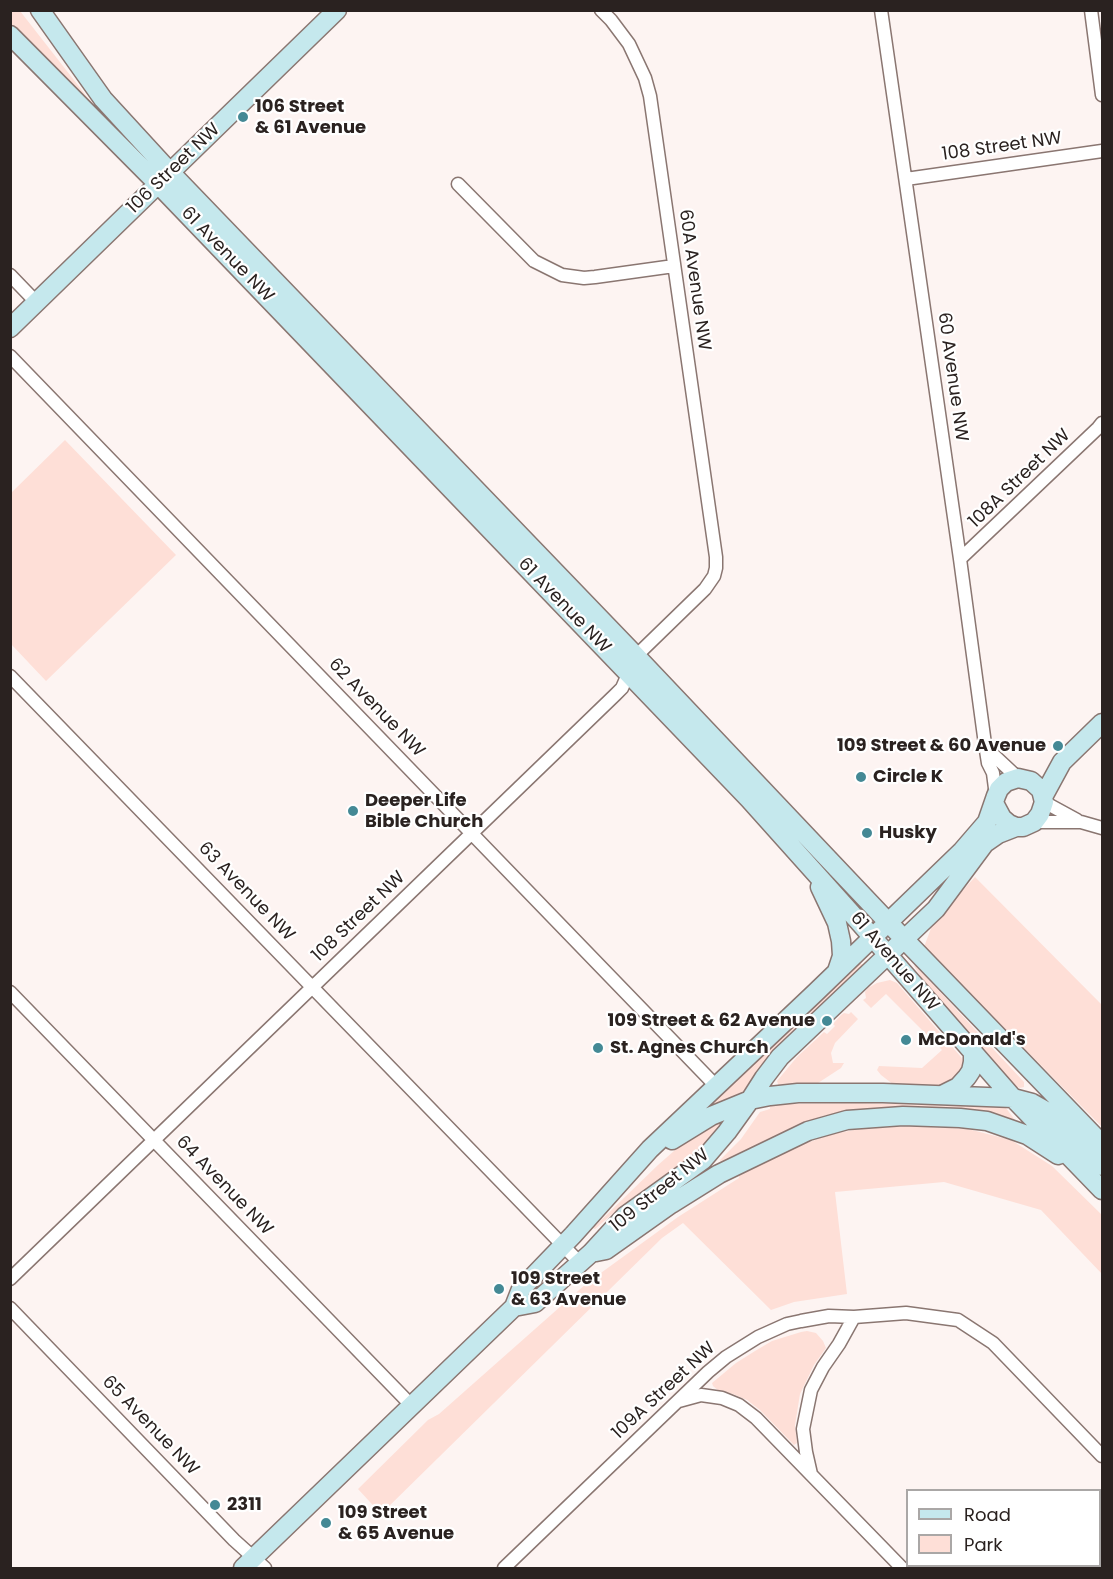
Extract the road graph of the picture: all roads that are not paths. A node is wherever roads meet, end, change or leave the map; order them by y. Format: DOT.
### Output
graph roads {
  1 [pos="31,10"];
  2 [pos="40,10"];
  3 [pos="337,10"];
  4 [pos="602,10"];
  5 [pos="881,10"];
  6 [pos="1091,10"];
  7 [pos="10,34"];
  8 [pos="10,40"];
  9 [pos="38,64"];
  10 [pos="85,76"];
  11 [pos="1102,95"];
  12 [pos="1102,151"];
  13 [pos="164,178"];
  14 [pos="906,179"];
  15 [pos="458,184"];
  16 [pos="674,266"];
  17 [pos="10,275"];
  18 [pos="37,303"];
  19 [pos="10,328"];
  20 [pos="10,356"];
  21 [pos="1102,423"];
  22 [pos="960,560"];
  23 [pos="716,568"];
  24 [pos="632,665"];
  25 [pos="10,676"];
  26 [pos="1102,723"];
  27 [pos="987,749"];
  28 [pos="1062,762"];
  29 [pos="1020,778"];
  30 [pos="995,799"];
  31 [pos="1043,799"];
  32 [pos="1081,822"];
  33 [pos="1025,825"];
  34 [pos="1102,828"];
  35 [pos="471,833"];
  36 [pos="788,841"];
  37 [pos="889,923"];
  38 [pos="873,937"];
  39 [pos="904,939"];
  40 [pos="888,954"];
  41 [pos="836,973"];
  42 [pos="313,987"];
  43 [pos="10,992"];
  44 [pos="973,1051"];
  45 [pos="716,1086"];
  46 [pos="941,1095"];
  47 [pos="1013,1098"];
  48 [pos="750,1100"];
  49 [pos="154,1140"];
  50 [pos="1102,1144"];
  51 [pos="636,1165"];
  52 [pos="1096,1171"];
  53 [pos="1102,1190"];
  54 [pos="564,1245"];
  55 [pos="585,1258"];
  56 [pos="10,1280"];
  57 [pos="514,1307"];
  58 [pos="10,1308"];
  59 [pos="854,1317"];
  60 [pos="678,1401"];
  61 [pos="412,1406"];
  62 [pos="1102,1456"];
  63 [pos="811,1475"];
  64 [pos="254,1565"];
  65 [pos="504,1569"];
  66 [pos="902,1569"];
  1 -- 10 [label="main road"];
  2 -- 10 [label="main road, 61 Avenue NW"];
  3 -- 13 [label="main road, 106 Street NW"];
  4 -- 16 [label="street, 60A Avenue NW"];
  5 -- 14 [label="street, 60 Avenue NW"];
  6 -- 11 [label="street"];
  7 -- 9 [label="main road, 61 Avenue NW"];
  8 -- 9 [label="main road"];
  9 -- 13 [label="main road, 61 Avenue NW"];
  10 -- 13 [label="main road, 61 Avenue NW"];
  12 -- 14 [label="street, 108 Street NW"];
  13 -- 18 [label="main road, 106 Street NW"];
  13 -- 24 [label="main road, 61 Avenue NW"];
  14 -- 22 [label="street, 60 Avenue NW"];
  15 -- 16 [label="street"];
  16 -- 23 [label="street, 60A Avenue NW"];
  17 -- 18 [label="street"];
  18 -- 19 [label="main road, 106 Street NW"];
  20 -- 35 [label="street, 62 Avenue NW"];
  21 -- 22 [label="street, 108A Street NW"];
  22 -- 27 [label="street, 60 Avenue NW"];
  23 -- 24 [label="street, 108 Street NW"];
  24 -- 35 [label="street, 108 Street NW"];
  24 -- 36 [label="main road, 61 Avenue NW"];
  24 -- 37 [label="main road, 61 Avenue NW"];
  25 -- 42 [label="street, 63 Avenue NW"];
  26 -- 28 [label="main road"];
  27 -- 29 [label="street"];
  27 -- 30 [label="street, 60 Avenue NW"];
  28 -- 29 [label="main road"];
  28 -- 31 [label="main road"];
  29 -- 30 [label="main road"];
  29 -- 31 [label="main road"];
  30 -- 33 [label="main road"];
  30 -- 37 [label="main road, 109 Street NW"];
  31 -- 32 [label="street"];
  31 -- 33 [label="main road"];
  32 -- 33 [label="street"];
  32 -- 34 [label="street"];
  33 -- 39 [label="main road, 109 Street NW"];
  35 -- 42 [label="street, 108 Street NW"];
  35 -- 45 [label="street, 62 Avenue NW"];
  36 -- 38 [label="main road, 61 Avenue NW"];
  36 -- 41 [label="main road"];
  37 -- 38 [label="main road, 109 Street NW"];
  37 -- 39 [label="main road, 61 Avenue NW"];
  38 -- 40 [label="main road, 61 Avenue NW"];
  38 -- 41 [label="main road, 109 Street NW"];
  39 -- 40 [label="main road, 109 Street NW"];
  39 -- 50 [label="main road, 61 Avenue NW"];
  40 -- 44 [label="main road, 61 Avenue NW"];
  40 -- 48 [label="main road, 109 Street NW"];
  41 -- 45 [label="main road, 109 Street NW"];
  42 -- 49 [label="street, 108 Street NW"];
  42 -- 54 [label="street, 63 Avenue NW"];
  43 -- 49 [label="street, 64 Avenue NW"];
  44 -- 46 [label="main road"];
  44 -- 47 [label="main road, 61 Avenue NW"];
  45 -- 51 [label="main road, 109 Street NW"];
  46 -- 47 [label="main road"];
  46 -- 48 [label="main road"];
  47 -- 52 [label="main road, 61 Avenue NW"];
  48 -- 51 [label="main road"];
  48 -- 55 [label="main road, 109 Street NW"];
  49 -- 56 [label="street, 108 Street NW"];
  49 -- 61 [label="street, 64 Avenue NW"];
  51 -- 54 [label="main road, 109 Street NW"];
  52 -- 53 [label="main road, 61 Avenue NW"];
  52 -- 55 [label="main road"];
  54 -- 55 [label="street, 63 Avenue NW"];
  54 -- 57 [label="main road, 109 Street NW"];
  55 -- 57 [label="main road, 109 Street NW"];
  57 -- 61 [label="main road, 109 Street NW"];
  58 -- 64 [label="street, 65 Avenue NW"];
  59 -- 60 [label="street, 109A Street NW"];
  59 -- 62 [label="street, 109A Street NW"];
  59 -- 63 [label="street"];
  60 -- 63 [label="street"];
  60 -- 65 [label="street, 109A Street NW"];
  61 -- 64 [label="main road, 109 Street NW"];
  63 -- 66 [label="street"];
}
